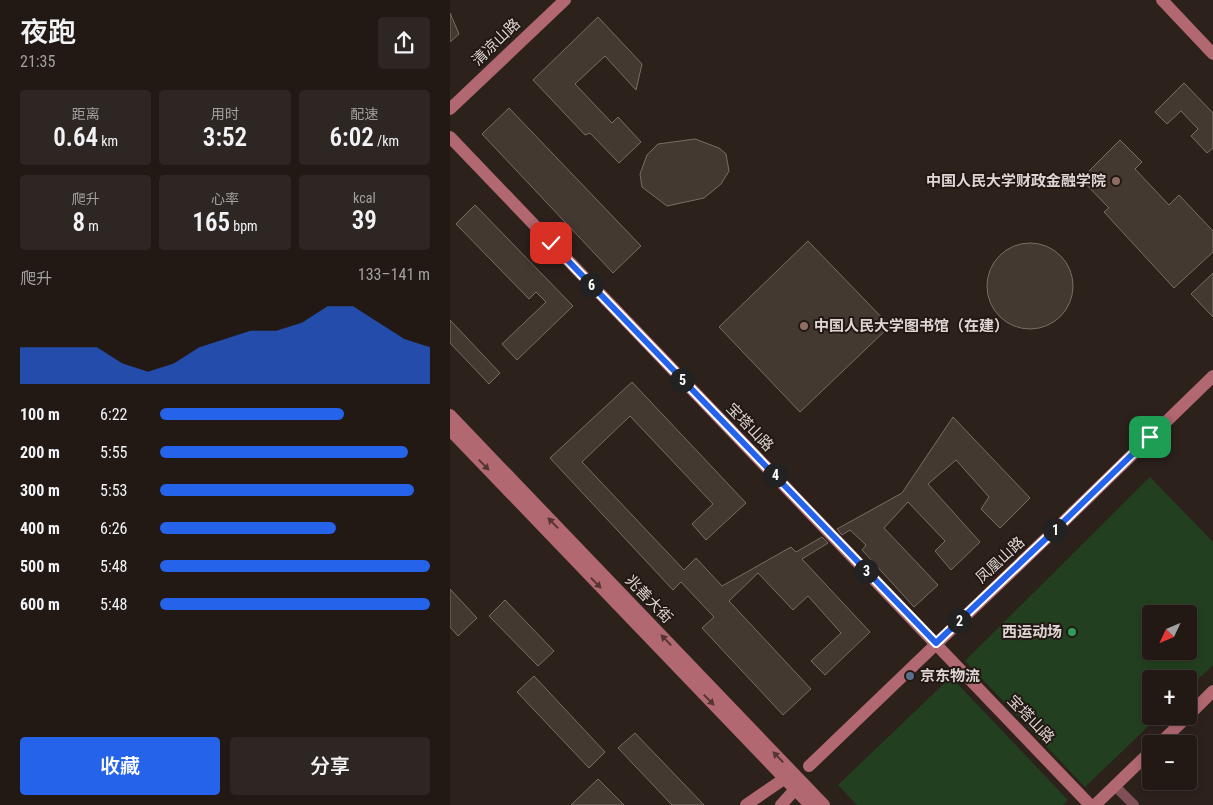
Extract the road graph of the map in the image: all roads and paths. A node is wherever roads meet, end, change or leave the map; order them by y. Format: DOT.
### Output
graph roads {
  1 [pos="554,0"];
  2 [pos="565,0"];
  3 [pos="1162,0"];
  4 [pos="1213,54"];
  5 [pos="450,99"];
  6 [pos="450,109"];
  7 [pos="450,137"];
  8 [pos="1213,376"];
  9 [pos="450,415"];
  10 [pos="450,430"];
  11 [pos="936,643"];
  12 [pos="1213,691"];
  13 [pos="1197,707"];
  14 [pos="1179,725"];
  15 [pos="1168,735"];
  16 [pos="1142,760"];
  17 [pos="808,766"];
  18 [pos="794,780"];
  19 [pos="1115,786"];
  20 [pos="746,805"];
  21 [pos="781,805"];
  22 [pos="810,805"];
  23 [pos="824,805"];
  24 [pos="1090,805"];
  25 [pos="1094,805"];
  26 [pos="1134,805"];
  1 -- 5 [label="street, 清凉山路"];
  2 -- 6 [label="street, 清凉山路"];
  3 -- 4 [label="street"];
  7 -- 11 [label="street, 宝塔山路"];
  8 -- 11 [label="street, 凤凰山路"];
  18 -- 9 [label="street, 兆善大街, one-way"];
  10 -- 18 [label="street, 兆善大街, one-way"];
  11 -- 17 [label="street, 凤凰山路"];
  11 -- 24 [label="street, 宝塔山路"];
  12 -- 13 [label="street"];
  14 -- 15 [label="street"];
  16 -- 19 [label="street"];
  18 -- 20 [label="street"];
  18 -- 21 [label="street"];
  18 -- 22 [label="street, 兆善大街"];
  18 -- 23 [label="street, 兆善大街"];
  19 -- 25 [label="street"];
  19 -- 26 [label="street"];
}
